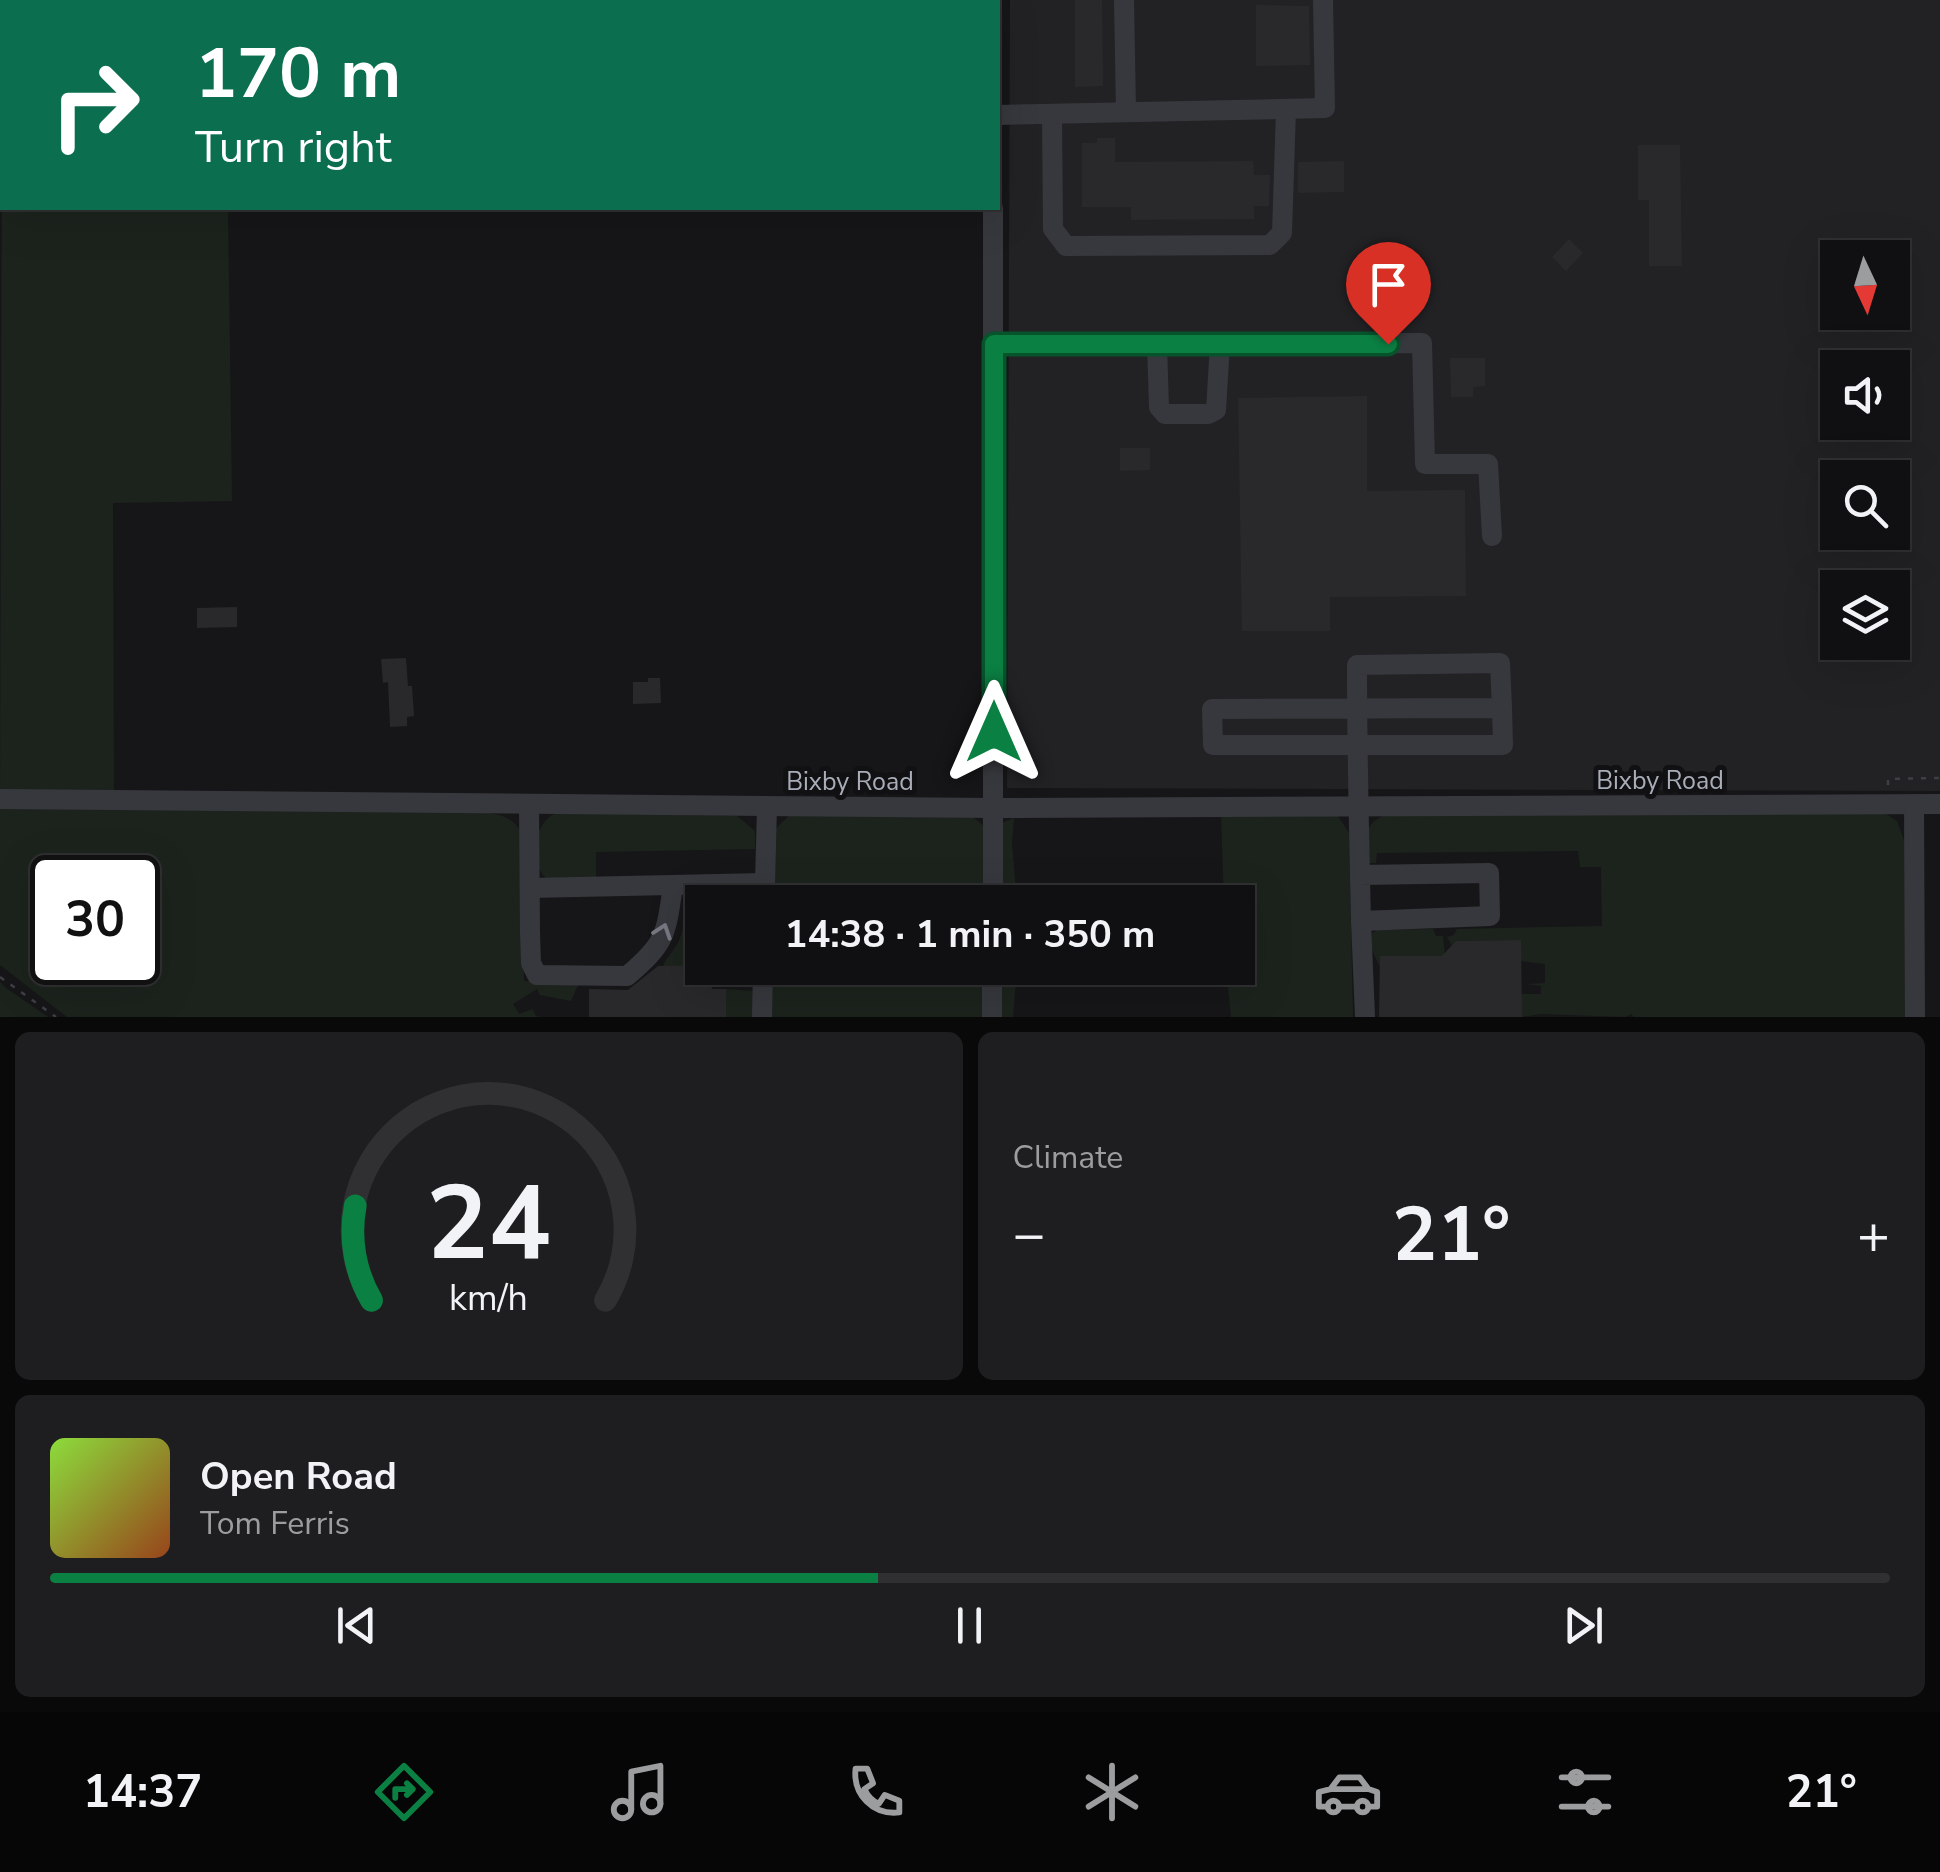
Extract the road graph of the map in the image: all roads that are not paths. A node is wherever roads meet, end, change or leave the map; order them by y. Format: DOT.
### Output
graph roads {
  1 [pos="1124,0"];
  2 [pos="1323,0"];
  3 [pos="1286,109"];
  4 [pos="1126,112"];
  5 [pos="1052,114"];
  6 [pos="1000,115"];
  7 [pos="993,210"];
  8 [pos="994,344"];
  9 [pos="1157,344"];
  10 [pos="1220,344"];
  11 [pos="1492,536"];
  12 [pos="1357,706"];
  13 [pos="1502,708"];
  14 [pos="1357,744"];
  15 [pos="0,799"];
  16 [pos="529,804"];
  17 [pos="1914,804"];
  18 [pos="1940,804"];
  19 [pos="767,806"];
  20 [pos="1358,806"];
  21 [pos="994,808"];
  22 [pos="1360,875"];
  23 [pos="673,885"];
  24 [pos="765,885"];
  25 [pos="993,885"];
  26 [pos="685,886"];
  27 [pos="530,888"];
  28 [pos="1361,921"];
  29 [pos="763,985"];
  30 [pos="992,985"];
  31 [pos="762,1017"];
  32 [pos="992,1017"];
  33 [pos="1366,1017"];
  34 [pos="1915,1017"];
  1 -- 4 [label="street"];
  2 -- 3 [label="street"];
  3 -- 4 [label="street"];
  3 -- 5 [label="street"];
  4 -- 5 [label="street"];
  5 -- 6 [label="street"];
  7 -- 8 [label="street"];
  8 -- 9 [label="street"];
  8 -- 21 [label="street"];
  9 -- 10 [label="street"];
  9 -- 10 [label="street"];
  10 -- 11 [label="street"];
  12 -- 13 [label="street"];
  12 -- 13 [label="street"];
  12 -- 14 [label="street"];
  12 -- 14 [label="street"];
  13 -- 14 [label="street"];
  14 -- 20 [label="street"];
  15 -- 16 [label="street, Bixby Road"];
  16 -- 19 [label="street, Bixby Road"];
  16 -- 27 [label="street"];
  17 -- 18 [label="street, Bixby Road"];
  17 -- 20 [label="street, Bixby Road"];
  17 -- 34 [label="street"];
  19 -- 21 [label="street, Bixby Road"];
  19 -- 24 [label="street"];
  20 -- 21 [label="street, Bixby Road"];
  20 -- 22 [label="street"];
  21 -- 25 [label="street"];
  22 -- 28 [label="street"];
  22 -- 28 [label="street"];
  23 -- 26 [label="street"];
  23 -- 27 [label="street"];
  27 -- 23 [label="street, one-way"];
  28 -- 33 [label="street"];
  29 -- 31 [label="street"];
  30 -- 32 [label="street"];
}
